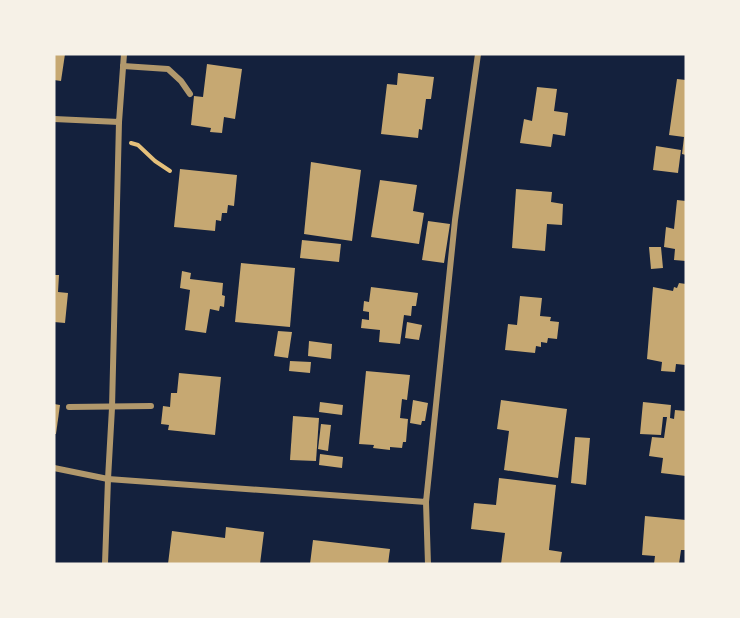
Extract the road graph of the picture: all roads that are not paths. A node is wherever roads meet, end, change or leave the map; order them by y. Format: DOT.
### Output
graph roads {
  1 [pos="124,54"];
  2 [pos="478,54"];
  3 [pos="123,66"];
  4 [pos="190,94"];
  5 [pos="54,119"];
  6 [pos="119,122"];
  7 [pos="151,406"];
  8 [pos="69,407"];
  9 [pos="112,408"];
  10 [pos="54,468"];
  11 [pos="108,479"];
  12 [pos="426,502"];
  13 [pos="105,564"];
  14 [pos="428,564"];
  1 -- 3 [label="street"];
  2 -- 12 [label="street"];
  3 -- 4 [label="street"];
  3 -- 6 [label="street"];
  5 -- 6 [label="street"];
  6 -- 9 [label="street"];
  7 -- 9 [label="street"];
  8 -- 9 [label="street"];
  9 -- 11 [label="street"];
  10 -- 11 [label="street"];
  11 -- 12 [label="street"];
  11 -- 13 [label="street"];
  12 -- 14 [label="street"];
}
